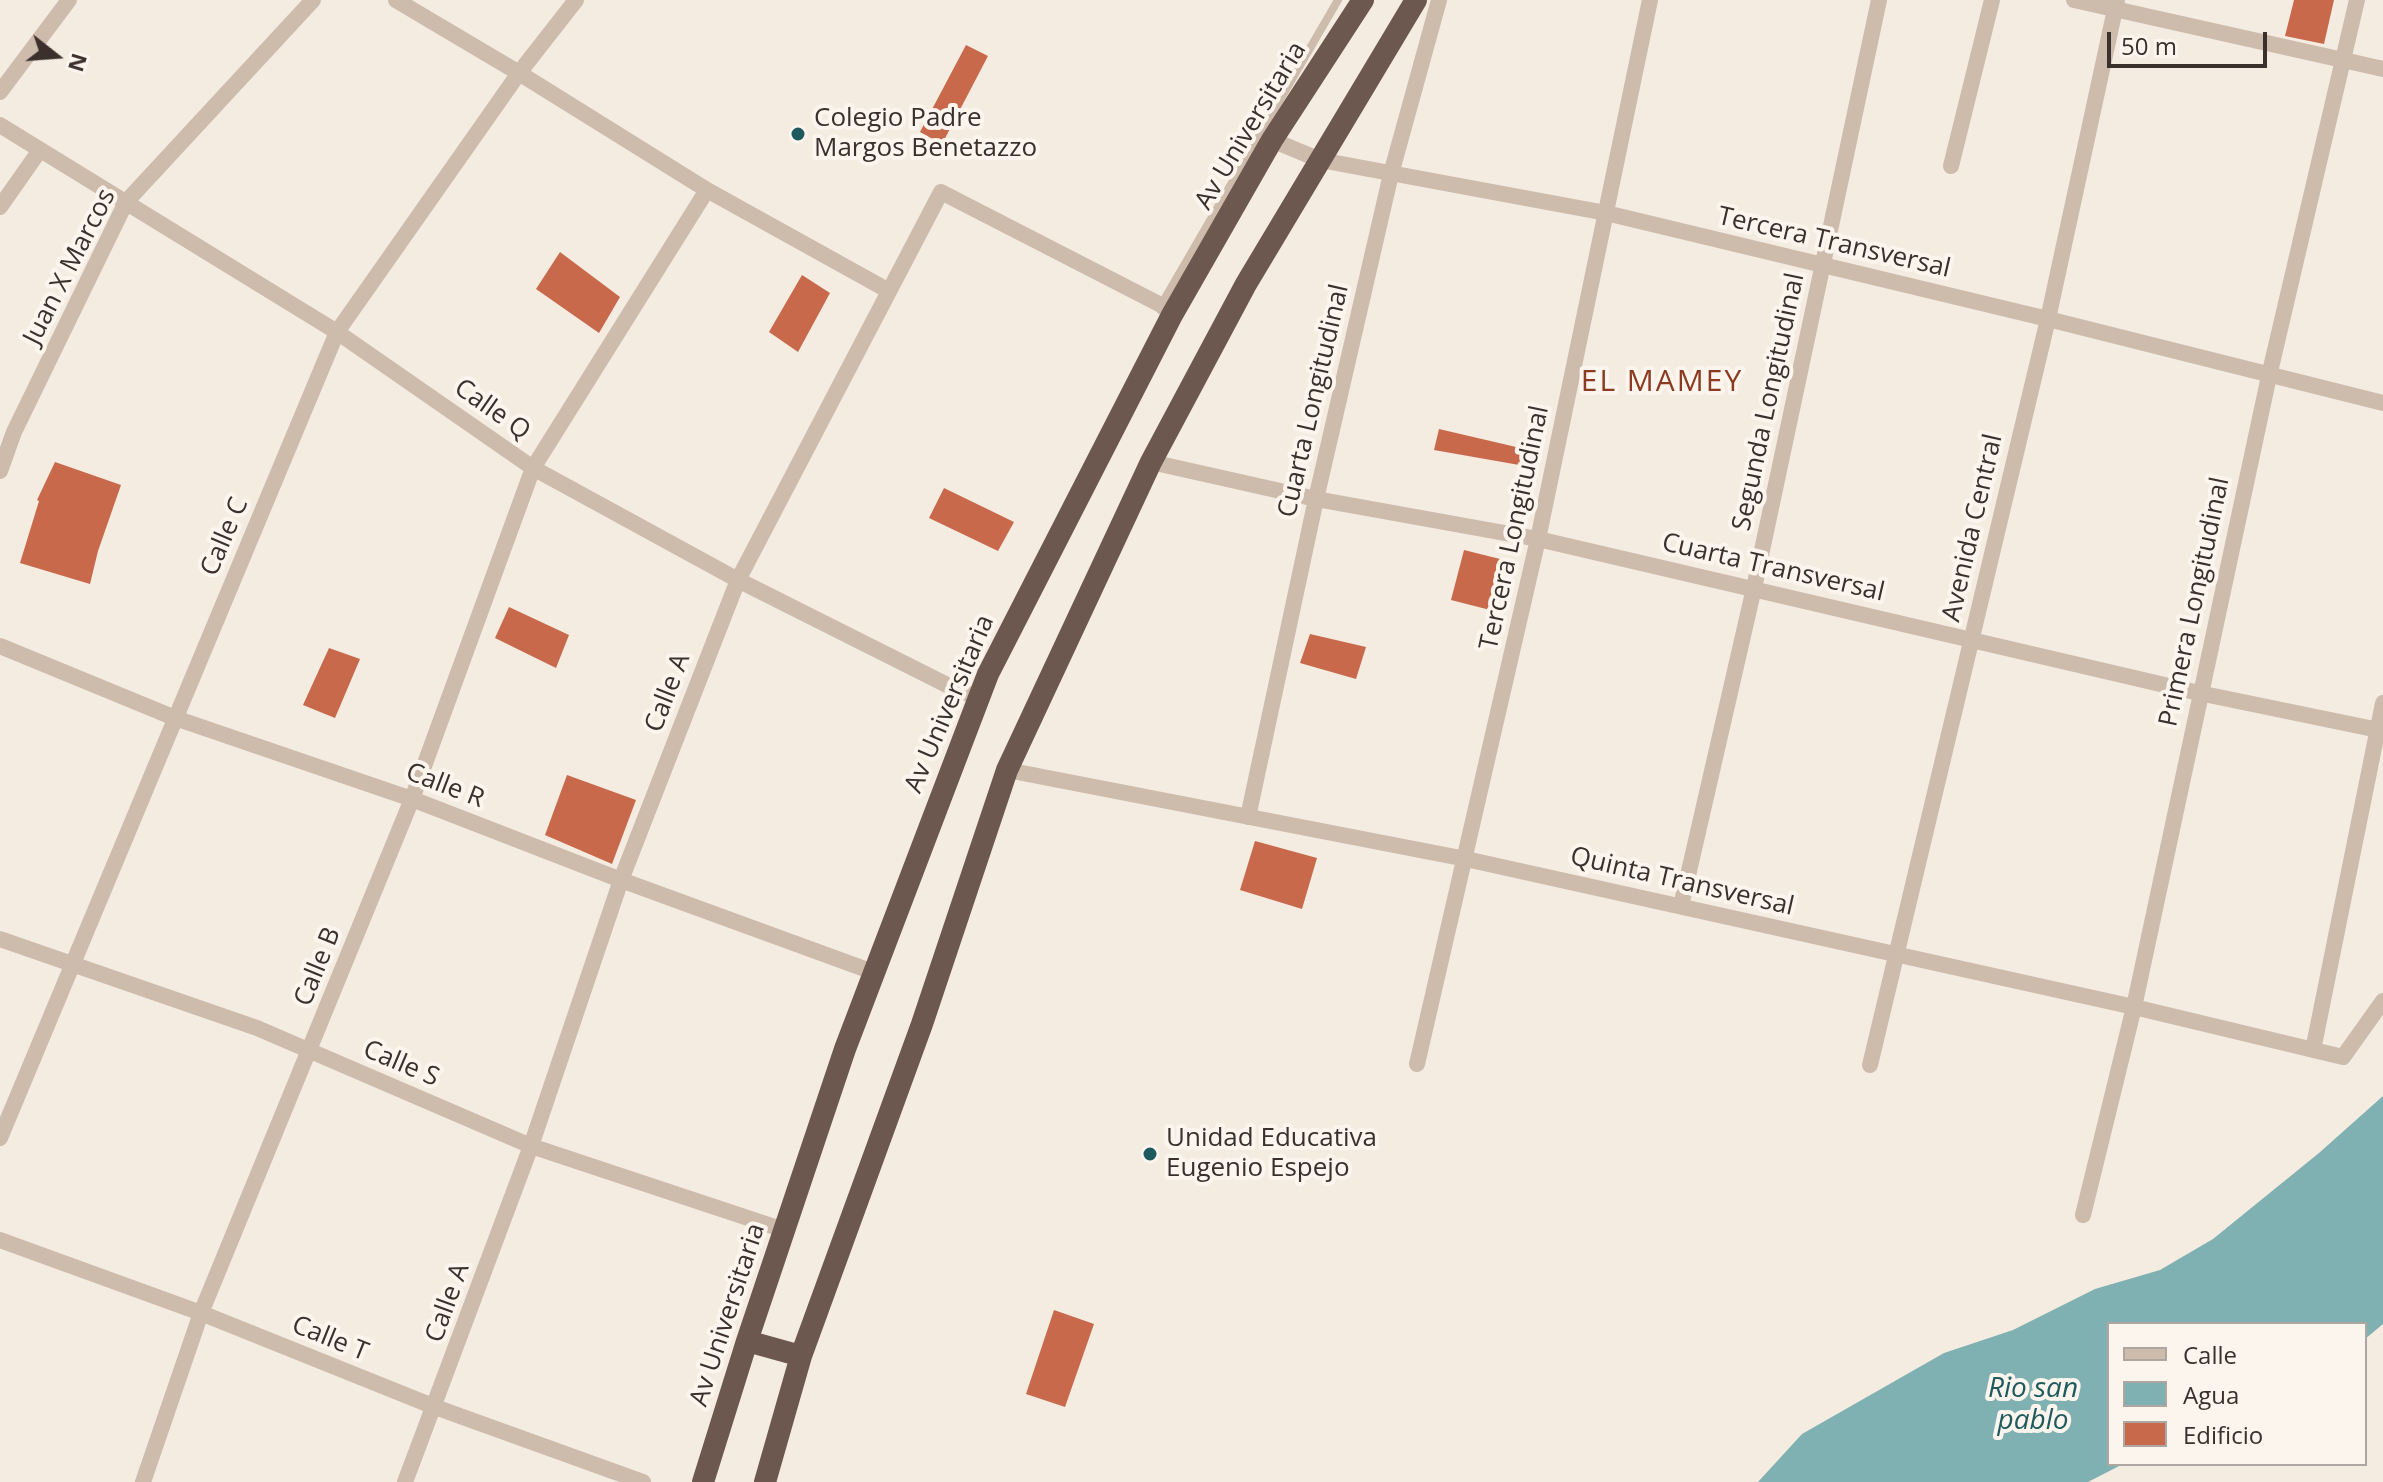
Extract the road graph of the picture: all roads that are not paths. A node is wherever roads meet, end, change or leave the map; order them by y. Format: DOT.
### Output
graph roads {
  1 [pos="69,0"];
  2 [pos="313,0"];
  3 [pos="396,0"];
  4 [pos="576,0"];
  5 [pos="1338,0"];
  6 [pos="1363,0"];
  7 [pos="1416,0"];
  8 [pos="1439,0"];
  9 [pos="1650,0"];
  10 [pos="1879,0"];
  11 [pos="1992,0"];
  12 [pos="2074,0"];
  13 [pos="2357,0"];
  14 [pos="2116,5"];
  15 [pos="2344,60"];
  16 [pos="2383,69"];
  17 [pos="519,73"];
  18 [pos="0,92"];
  19 [pos="0,125"];
  20 [pos="1272,140"];
  21 [pos="40,150"];
  22 [pos="1320,160"];
  23 [pos="1951,166"];
  24 [pos="1391,174"];
  25 [pos="707,190"];
  26 [pos="126,202"];
  27 [pos="0,207"];
  28 [pos="1606,213"];
  29 [pos="1822,265"];
  30 [pos="889,291"];
  31 [pos="1166,310"];
  32 [pos="2048,319"];
  33 [pos="337,332"];
  34 [pos="2269,376"];
  35 [pos="2383,403"];
  36 [pos="7,428"];
  37 [pos="1151,462"];
  38 [pos="533,468"];
  39 [pos="0,471"];
  40 [pos="1316,499"];
  41 [pos="1538,539"];
  42 [pos="738,580"];
  43 [pos="1754,588"];
  44 [pos="1971,639"];
  45 [pos="0,646"];
  46 [pos="2199,693"];
  47 [pos="978,697"];
  48 [pos="2383,703"];
  49 [pos="175,718"];
  50 [pos="2381,731"];
  51 [pos="1007,770"];
  52 [pos="412,799"];
  53 [pos="1248,817"];
  54 [pos="1466,859"];
  55 [pos="621,880"];
  56 [pos="1681,906"];
  57 [pos="0,939"];
  58 [pos="1894,955"];
  59 [pos="74,965"];
  60 [pos="873,972"];
  61 [pos="2383,1001"];
  62 [pos="2134,1007"];
  63 [pos="2313,1050"];
  64 [pos="310,1051"];
  65 [pos="1417,1064"];
  66 [pos="1870,1065"];
  67 [pos="0,1138"];
  68 [pos="531,1146"];
  69 [pos="2083,1215"];
  70 [pos="784,1230"];
  71 [pos="0,1240"];
  72 [pos="201,1313"];
  73 [pos="747,1341"];
  74 [pos="801,1356"];
  75 [pos="435,1407"];
  76 [pos="143,1482"];
  77 [pos="405,1482"];
  78 [pos="643,1482"];
  79 [pos="703,1482"];
  80 [pos="765,1482"];
  1 -- 18 [label="street"];
  2 -- 26 [label="street, Juan X Marcos"];
  3 -- 17 [label="street"];
  4 -- 17 [label="street, Calle C"];
  5 -- 31 [label="lane"];
  6 -- 20 [label="highway, Av Universitaria"];
  7 -- 22 [label="highway"];
  8 -- 24 [label="street, Cuarta Longitudinal"];
  9 -- 28 [label="street, Tercera Longitudinal"];
  10 -- 29 [label="street, Segunda Longitudinal"];
  11 -- 23 [label="street"];
  12 -- 14 [label="street"];
  13 -- 15 [label="street, Primera Longitudinal"];
  14 -- 15 [label="street"];
  14 -- 32 [label="street, Avenida Central"];
  15 -- 16 [label="street"];
  15 -- 34 [label="street, Primera Longitudinal"];
  17 -- 25 [label="street"];
  17 -- 33 [label="street, Calle C"];
  19 -- 21 [label="street, Calle Q"];
  20 -- 22 [label="street, Tercera Transversal"];
  20 -- 31 [label="highway, Av Universitaria"];
  21 -- 26 [label="street, Calle Q"];
  21 -- 27 [label="street"];
  22 -- 24 [label="street, Tercera Transversal"];
  22 -- 37 [label="highway"];
  24 -- 28 [label="street, Tercera Transversal"];
  24 -- 40 [label="street, Cuarta Longitudinal"];
  25 -- 30 [label="street"];
  25 -- 38 [label="street, Calle B"];
  26 -- 33 [label="street, Calle Q"];
  26 -- 36 [label="street, Juan X Marcos"];
  28 -- 29 [label="street, Tercera Transversal"];
  28 -- 41 [label="street, Tercera Longitudinal"];
  29 -- 32 [label="street, Tercera Transversal"];
  29 -- 43 [label="street, Segunda Longitudinal"];
  30 -- 31 [label="street, Calle A"];
  30 -- 42 [label="street, Calle A"];
  31 -- 47 [label="highway, Av Universitaria"];
  32 -- 34 [label="street, Tercera Transversal"];
  32 -- 44 [label="street, Avenida Central"];
  33 -- 38 [label="street, Calle Q"];
  33 -- 49 [label="street, Calle C"];
  34 -- 35 [label="street, Tercera Transversal"];
  34 -- 46 [label="street, Primera Longitudinal"];
  36 -- 39 [label="street, Juan X Marcos"];
  37 -- 40 [label="street, Cuarta Transversal"];
  37 -- 51 [label="highway"];
  38 -- 42 [label="street, Calle Q"];
  38 -- 52 [label="street, Calle B"];
  40 -- 41 [label="street, Cuarta Transversal"];
  40 -- 53 [label="street, Cuarta Longitudinal"];
  41 -- 43 [label="street, Cuarta Transversal"];
  41 -- 54 [label="street, Tercera Longitudinal"];
  42 -- 47 [label="street, Calle Q"];
  42 -- 55 [label="street, Calle A"];
  43 -- 44 [label="street, Cuarta Transversal"];
  43 -- 56 [label="street, Segunda Longitudinal"];
  44 -- 46 [label="street, Cuarta Transversal"];
  44 -- 58 [label="street, Avenida Central"];
  45 -- 49 [label="street, Calle R"];
  46 -- 50 [label="street, Cuarta Transversal"];
  46 -- 62 [label="street, Primera Longitudinal"];
  47 -- 60 [label="highway, Av Universitaria"];
  48 -- 50 [label="street"];
  49 -- 52 [label="street, Calle R"];
  49 -- 59 [label="street, Calle C"];
  50 -- 63 [label="street"];
  51 -- 53 [label="street, Quinta Transversal"];
  51 -- 74 [label="highway"];
  52 -- 55 [label="street, Calle R"];
  52 -- 64 [label="street, Calle B"];
  53 -- 54 [label="street, Quinta Transversal"];
  54 -- 56 [label="street, Quinta Transversal"];
  54 -- 65 [label="street, Tercera Longitudinal"];
  55 -- 60 [label="street, Calle R"];
  55 -- 68 [label="street, Calle A"];
  56 -- 58 [label="street, Quinta Transversal"];
  57 -- 59 [label="street, Calle S"];
  58 -- 62 [label="street, Quinta Transversal"];
  58 -- 66 [label="street, Avenida Central"];
  59 -- 64 [label="street, Calle S"];
  59 -- 67 [label="street, Calle C"];
  60 -- 70 [label="highway, Av Universitaria"];
  61 -- 63 [label="street, Quinta Transversal"];
  62 -- 63 [label="street, Quinta Transversal"];
  62 -- 69 [label="street, Primera Longitudinal"];
  64 -- 68 [label="street, Calle S"];
  64 -- 72 [label="street, Calle B"];
  68 -- 70 [label="street, Calle S"];
  68 -- 75 [label="street, Calle A"];
  70 -- 73 [label="highway, Av Universitaria"];
  71 -- 72 [label="street, Calle T"];
  72 -- 75 [label="street, Calle T"];
  72 -- 76 [label="street, Calle B"];
  73 -- 74 [label="highway"];
  73 -- 79 [label="highway, Av Universitaria"];
  74 -- 80 [label="highway"];
  75 -- 77 [label="street, Calle A"];
  75 -- 78 [label="street, Calle T"];
}
